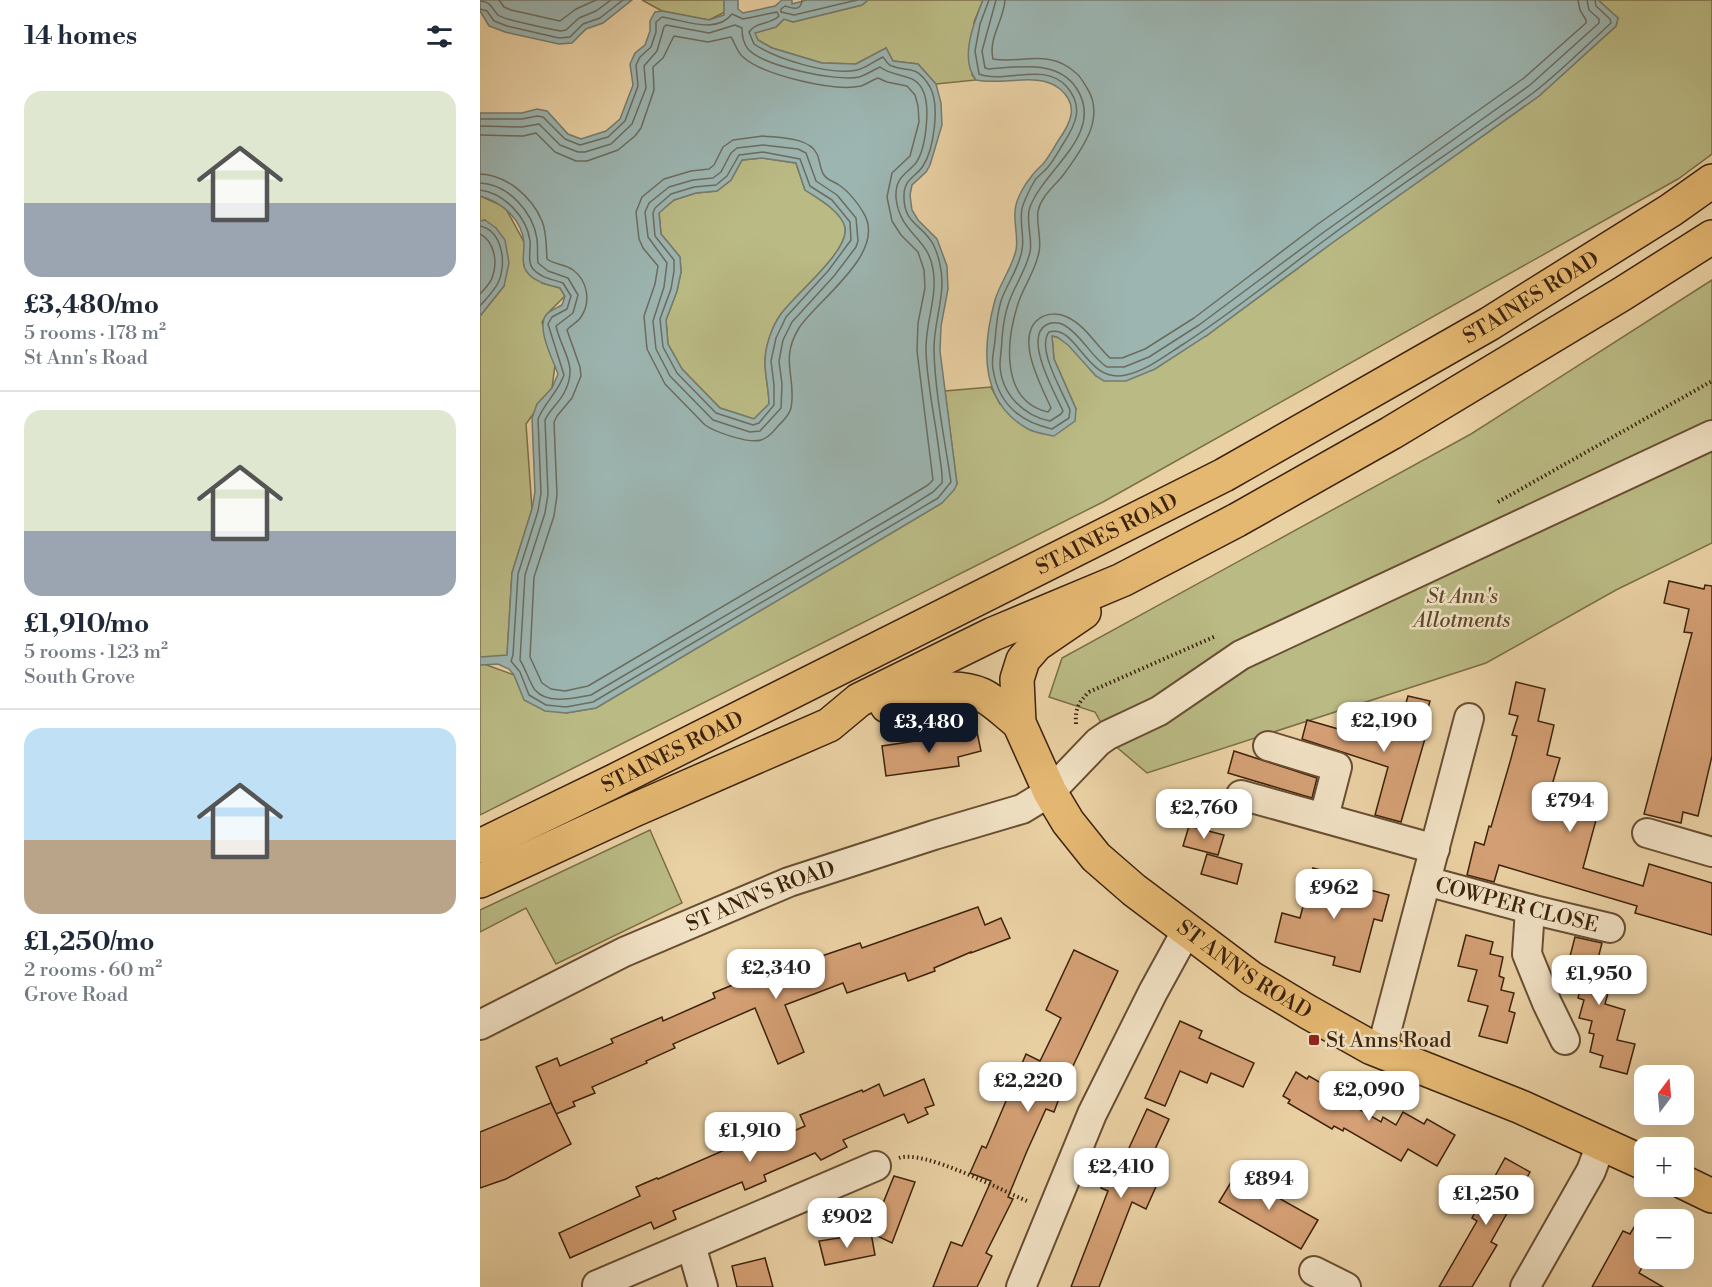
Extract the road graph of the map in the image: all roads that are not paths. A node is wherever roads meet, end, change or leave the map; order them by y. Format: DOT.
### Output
graph roads {
  1 [pos="1712,181"];
  2 [pos="1712,237"];
  3 [pos="1712,435"];
  4 [pos="1122,580"];
  5 [pos="946,616"];
  6 [pos="993,634"];
  7 [pos="1017,680"];
  8 [pos="1469,718"];
  9 [pos="1019,723"];
  10 [pos="829,725"];
  11 [pos="1268,746"];
  12 [pos="1050,792"];
  13 [pos="1241,795"];
  14 [pos="1324,817"];
  15 [pos="1647,833"];
  16 [pos="480,846"];
  17 [pos="1711,848"];
  18 [pos="1435,849"];
  19 [pos="480,881"];
  20 [pos="1426,881"];
  21 [pos="1530,909"];
  22 [pos="1610,928"];
  23 [pos="1187,930"];
  24 [pos="480,1025"];
  25 [pos="1565,1040"];
  26 [pos="1381,1051"];
  27 [pos="1601,1144"];
  28 [pos="1634,1159"];
  29 [pos="876,1166"];
  30 [pos="1694,1187"];
  31 [pos="1712,1196"];
  32 [pos="691,1245"];
  33 [pos="1314,1270"];
  34 [pos="597,1285"];
  35 [pos="703,1287"];
  36 [pos="1021,1287"];
  37 [pos="1346,1287"];
  38 [pos="1526,1287"];
  1 -- 5 [label="main road, STAINES ROAD"];
  2 -- 4 [label="main road, STAINES ROAD"];
  3 -- 12 [label="street"];
  4 -- 6 [label="main road, STAINES ROAD"];
  4 -- 7 [label="main road, ST ANN'S ROAD"];
  5 -- 6 [label="main road"];
  5 -- 16 [label="main road, STAINES ROAD"];
  6 -- 7 [label="main road, ST ANN'S ROAD"];
  6 -- 10 [label="main road, STAINES ROAD"];
  7 -- 9 [label="main road, ST ANN'S ROAD"];
  8 -- 18 [label="street, COWPER CLOSE"];
  9 -- 10 [label="main road, ST ANN'S ROAD"];
  9 -- 12 [label="main road, ST ANN'S ROAD"];
  10 -- 19 [label="main road, STAINES ROAD"];
  11 -- 14 [label="street"];
  12 -- 23 [label="main road, ST ANN'S ROAD"];
  12 -- 24 [label="street, ST ANN'S ROAD"];
  13 -- 14 [label="street, COWPER CLOSE"];
  14 -- 18 [label="street, COWPER CLOSE"];
  15 -- 17 [label="street"];
  18 -- 20 [label="street, COWPER CLOSE"];
  20 -- 21 [label="street, COWPER CLOSE"];
  20 -- 26 [label="street, COWPER CLOSE"];
  21 -- 22 [label="street, COWPER CLOSE"];
  21 -- 25 [label="street"];
  23 -- 26 [label="main road, ST ANN'S ROAD"];
  23 -- 36 [label="street"];
  26 -- 27 [label="main road, ST ANN'S ROAD"];
  27 -- 28 [label="main road, ST ANN'S ROAD"];
  27 -- 38 [label="street"];
  29 -- 32 [label="street"];
  30 -- 31 [label="main road"];
  32 -- 34 [label="street"];
  32 -- 35 [label="street"];
  33 -- 37 [label="street"];
}
